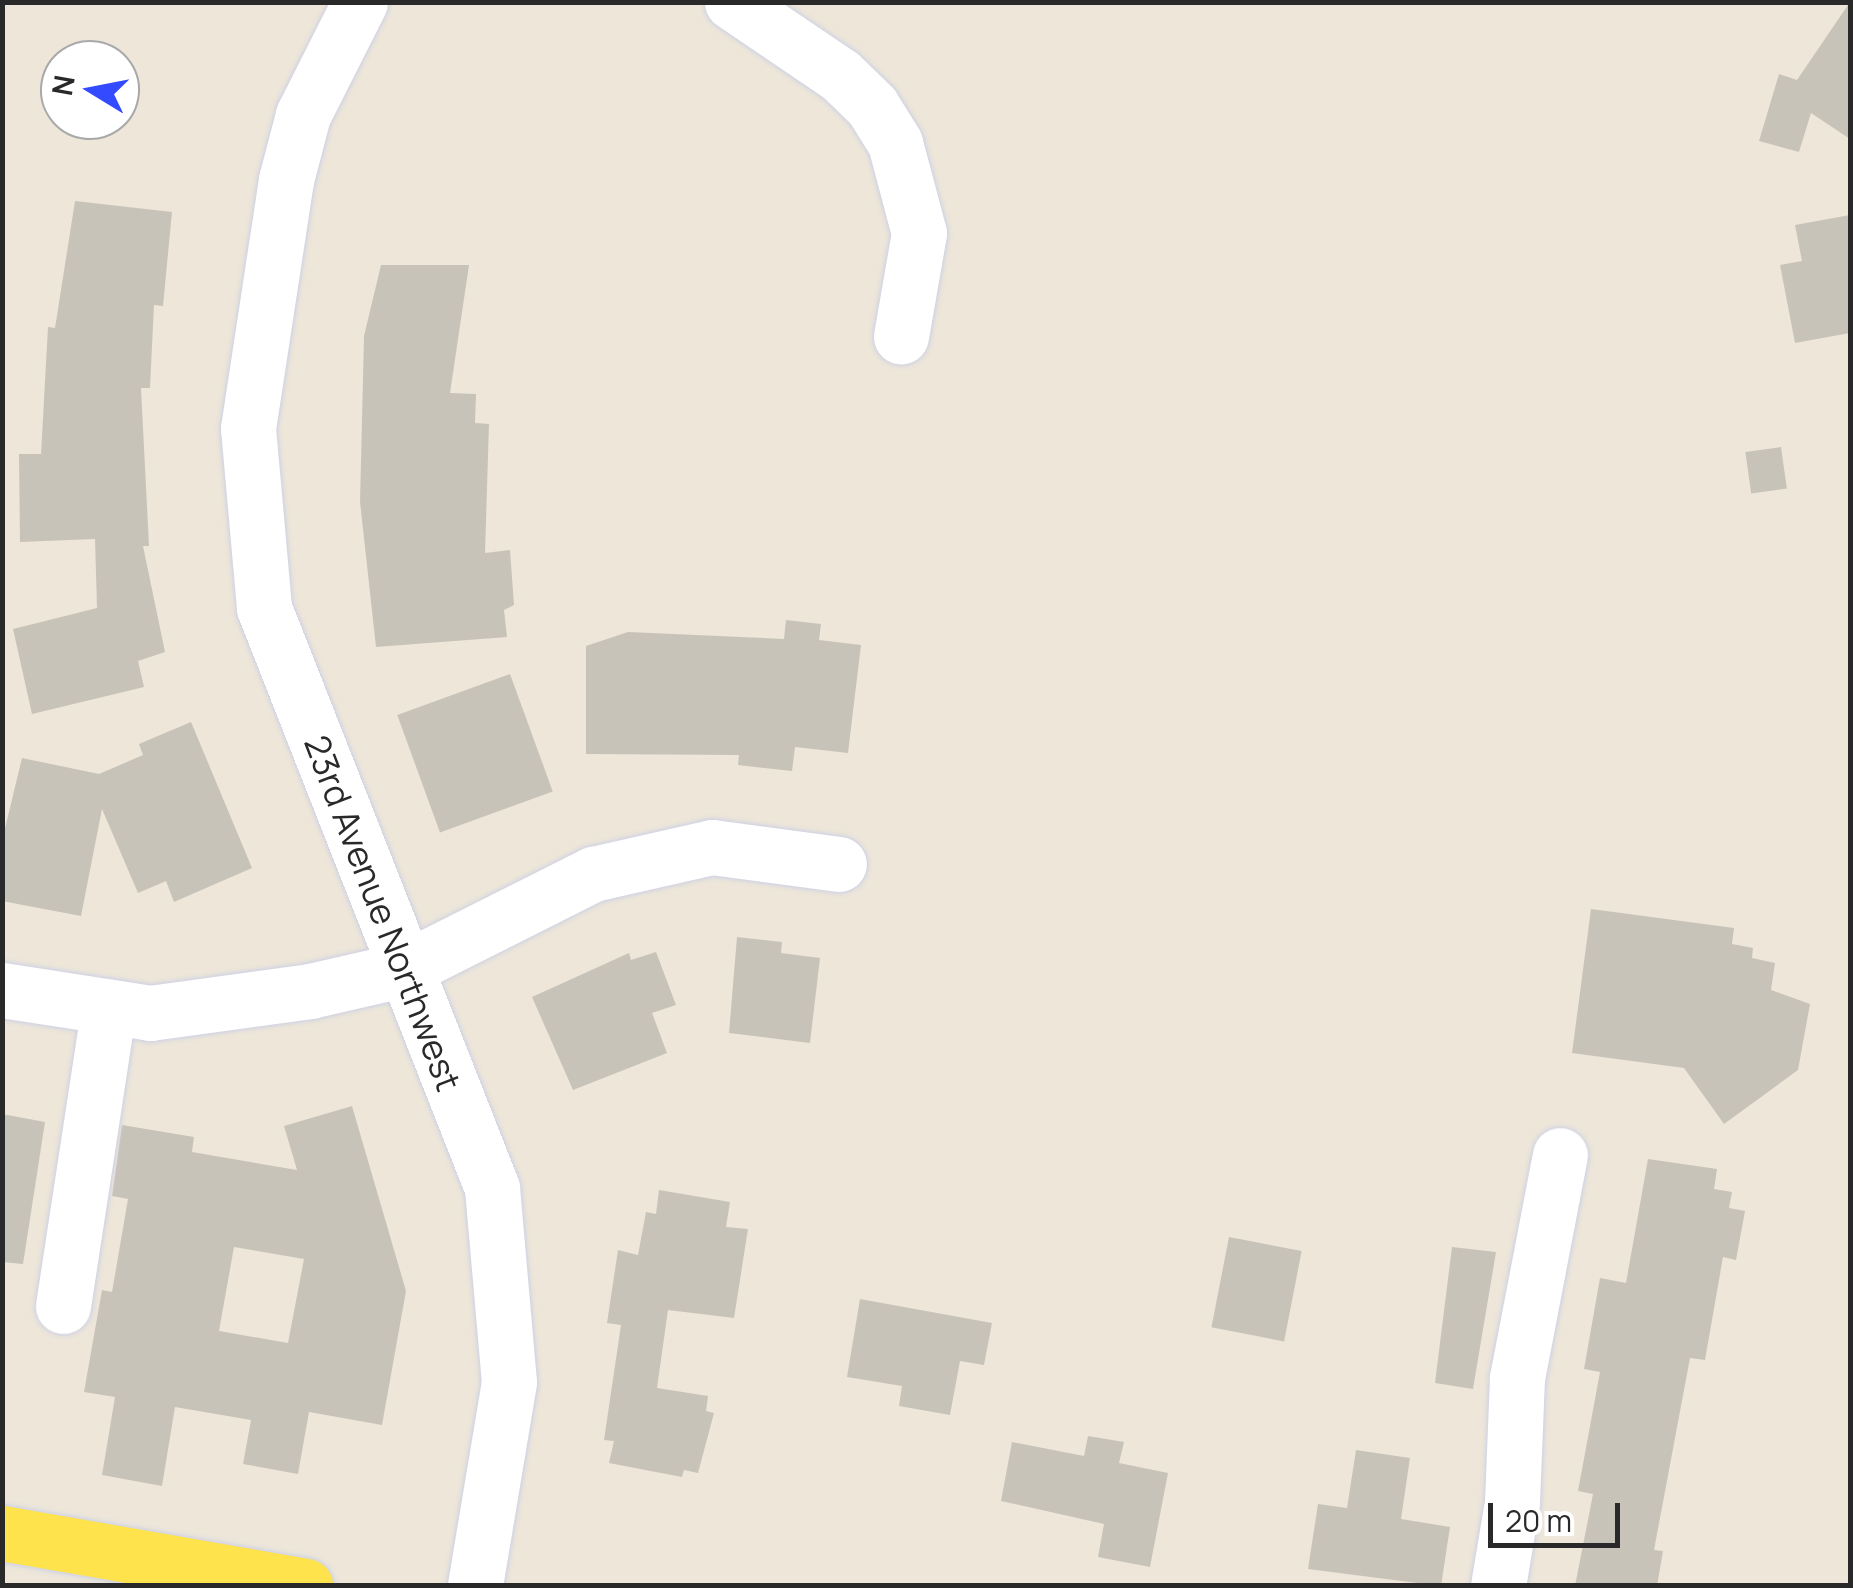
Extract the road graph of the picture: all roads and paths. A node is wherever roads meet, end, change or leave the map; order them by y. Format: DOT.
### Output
graph roads {
  1 [pos="360,2"];
  2 [pos="732,2"];
  3 [pos="901,336"];
  4 [pos="838,864"];
  5 [pos="402,970"];
  6 [pos="2,990"];
  7 [pos="109,1007"];
  8 [pos="1560,1155"];
  9 [pos="63,1306"];
  10 [pos="2,1533"];
  11 [pos="305,1586"];
  12 [pos="475,1586"];
  13 [pos="1498,1586"];
  1 -- 5 [label="street, 23rd Avenue Northwest"];
  2 -- 3 [label="street"];
  4 -- 5 [label="street"];
  5 -- 7 [label="street"];
  5 -- 12 [label="street, 23rd Avenue Northwest"];
  6 -- 7 [label="street"];
  7 -- 9 [label="street"];
  8 -- 13 [label="street"];
  10 -- 11 [label="main road"];
}
